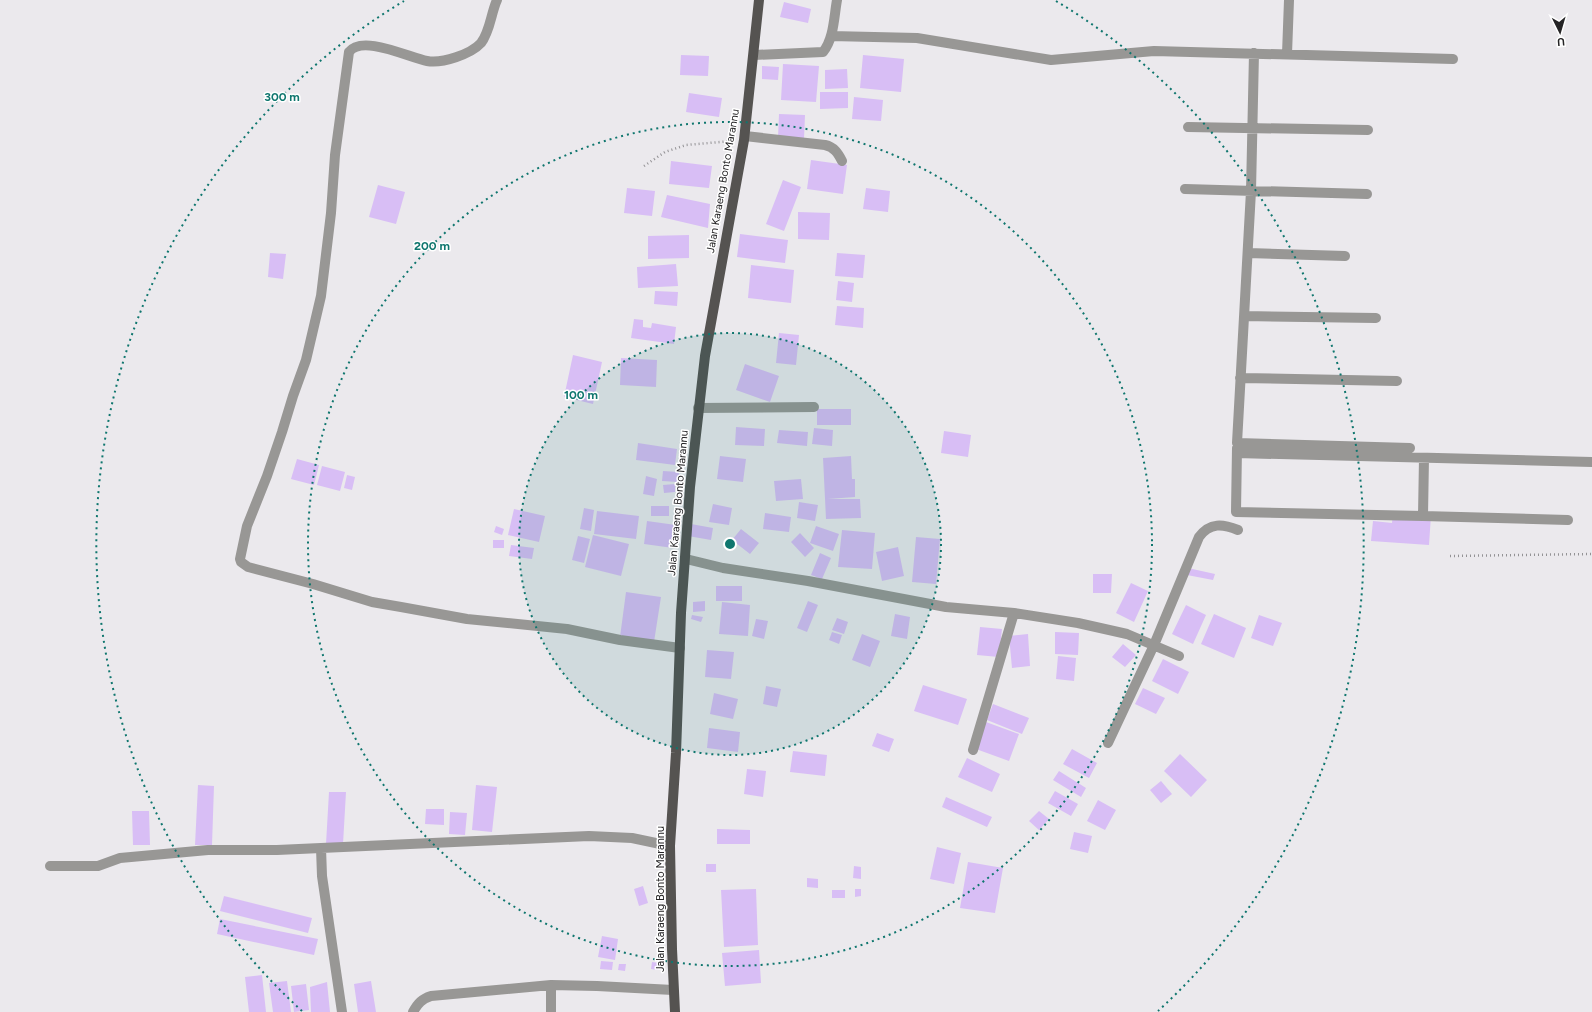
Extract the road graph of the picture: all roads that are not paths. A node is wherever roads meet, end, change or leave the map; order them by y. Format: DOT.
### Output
graph roads {
  1 [pos="497,0"];
  2 [pos="759,0"];
  3 [pos="837,0"];
  4 [pos="1289,0"];
  5 [pos="831,36"];
  6 [pos="1254,53"];
  7 [pos="1287,54"];
  8 [pos="754,55"];
  9 [pos="1453,59"];
  10 [pos="1188,127"];
  11 [pos="1252,128"];
  12 [pos="1368,130"];
  13 [pos="745,138"];
  14 [pos="842,161"];
  15 [pos="1185,189"];
  16 [pos="1251,191"];
  17 [pos="1367,194"];
  18 [pos="1248,253"];
  19 [pos="1346,256"];
  20 [pos="1244,316"];
  21 [pos="1376,318"];
  22 [pos="1240,378"];
  23 [pos="1397,382"];
  24 [pos="814,407"];
  25 [pos="698,408"];
  26 [pos="1237,448"];
  27 [pos="1410,448"];
  28 [pos="1424,458"];
  29 [pos="1592,462"];
  30 [pos="1423,516"];
  31 [pos="1568,520"];
  32 [pos="1238,530"];
  33 [pos="686,559"];
  34 [pos="1014,612"];
  35 [pos="1154,645"];
  36 [pos="680,648"];
  37 [pos="1179,656"];
  38 [pos="1108,743"];
  39 [pos="973,750"];
  40 [pos="670,846"];
  41 [pos="321,848"];
  42 [pos="50,866"];
  43 [pos="551,985"];
  44 [pos="673,990"];
  45 [pos="342,1012"];
  46 [pos="413,1012"];
  47 [pos="551,1012"];
  48 [pos="675,1012"];
  1 -- 36 [label="street"];
  2 -- 8 [label="main road, Jalan Karaeng Bonto Marannu"];
  3 -- 5 [label="street"];
  4 -- 7 [label="street"];
  5 -- 6 [label="street"];
  5 -- 8 [label="street"];
  6 -- 7 [label="street"];
  6 -- 11 [label="street"];
  7 -- 9 [label="street"];
  8 -- 13 [label="main road, Jalan Karaeng Bonto Marannu"];
  10 -- 11 [label="street"];
  11 -- 12 [label="street"];
  11 -- 16 [label="street"];
  13 -- 14 [label="street"];
  13 -- 25 [label="main road, Jalan Karaeng Bonto Marannu"];
  15 -- 16 [label="street"];
  16 -- 17 [label="street"];
  16 -- 18 [label="street"];
  18 -- 19 [label="street"];
  18 -- 20 [label="street"];
  20 -- 21 [label="street"];
  20 -- 22 [label="street"];
  22 -- 23 [label="street"];
  22 -- 26 [label="street"];
  24 -- 25 [label="street"];
  25 -- 33 [label="main road, Jalan Karaeng Bonto Marannu"];
  26 -- 27 [label="street"];
  26 -- 28 [label="street"];
  26 -- 30 [label="street"];
  28 -- 29 [label="street"];
  28 -- 30 [label="street"];
  30 -- 31 [label="street"];
  32 -- 35 [label="street"];
  33 -- 34 [label="street"];
  33 -- 36 [label="main road, Jalan Karaeng Bonto Marannu"];
  34 -- 35 [label="street"];
  34 -- 39 [label="street"];
  35 -- 37 [label="street"];
  35 -- 38 [label="street"];
  36 -- 40 [label="main road, Jalan Karaeng Bonto Marannu"];
  40 -- 41 [label="street"];
  40 -- 44 [label="main road, Jalan Karaeng Bonto Marannu"];
  41 -- 42 [label="street"];
  41 -- 45 [label="street"];
  43 -- 44 [label="street"];
  43 -- 46 [label="street"];
  43 -- 47 [label="street"];
  44 -- 48 [label="main road, Jalan Karaeng Bonto Marannu"];
}
